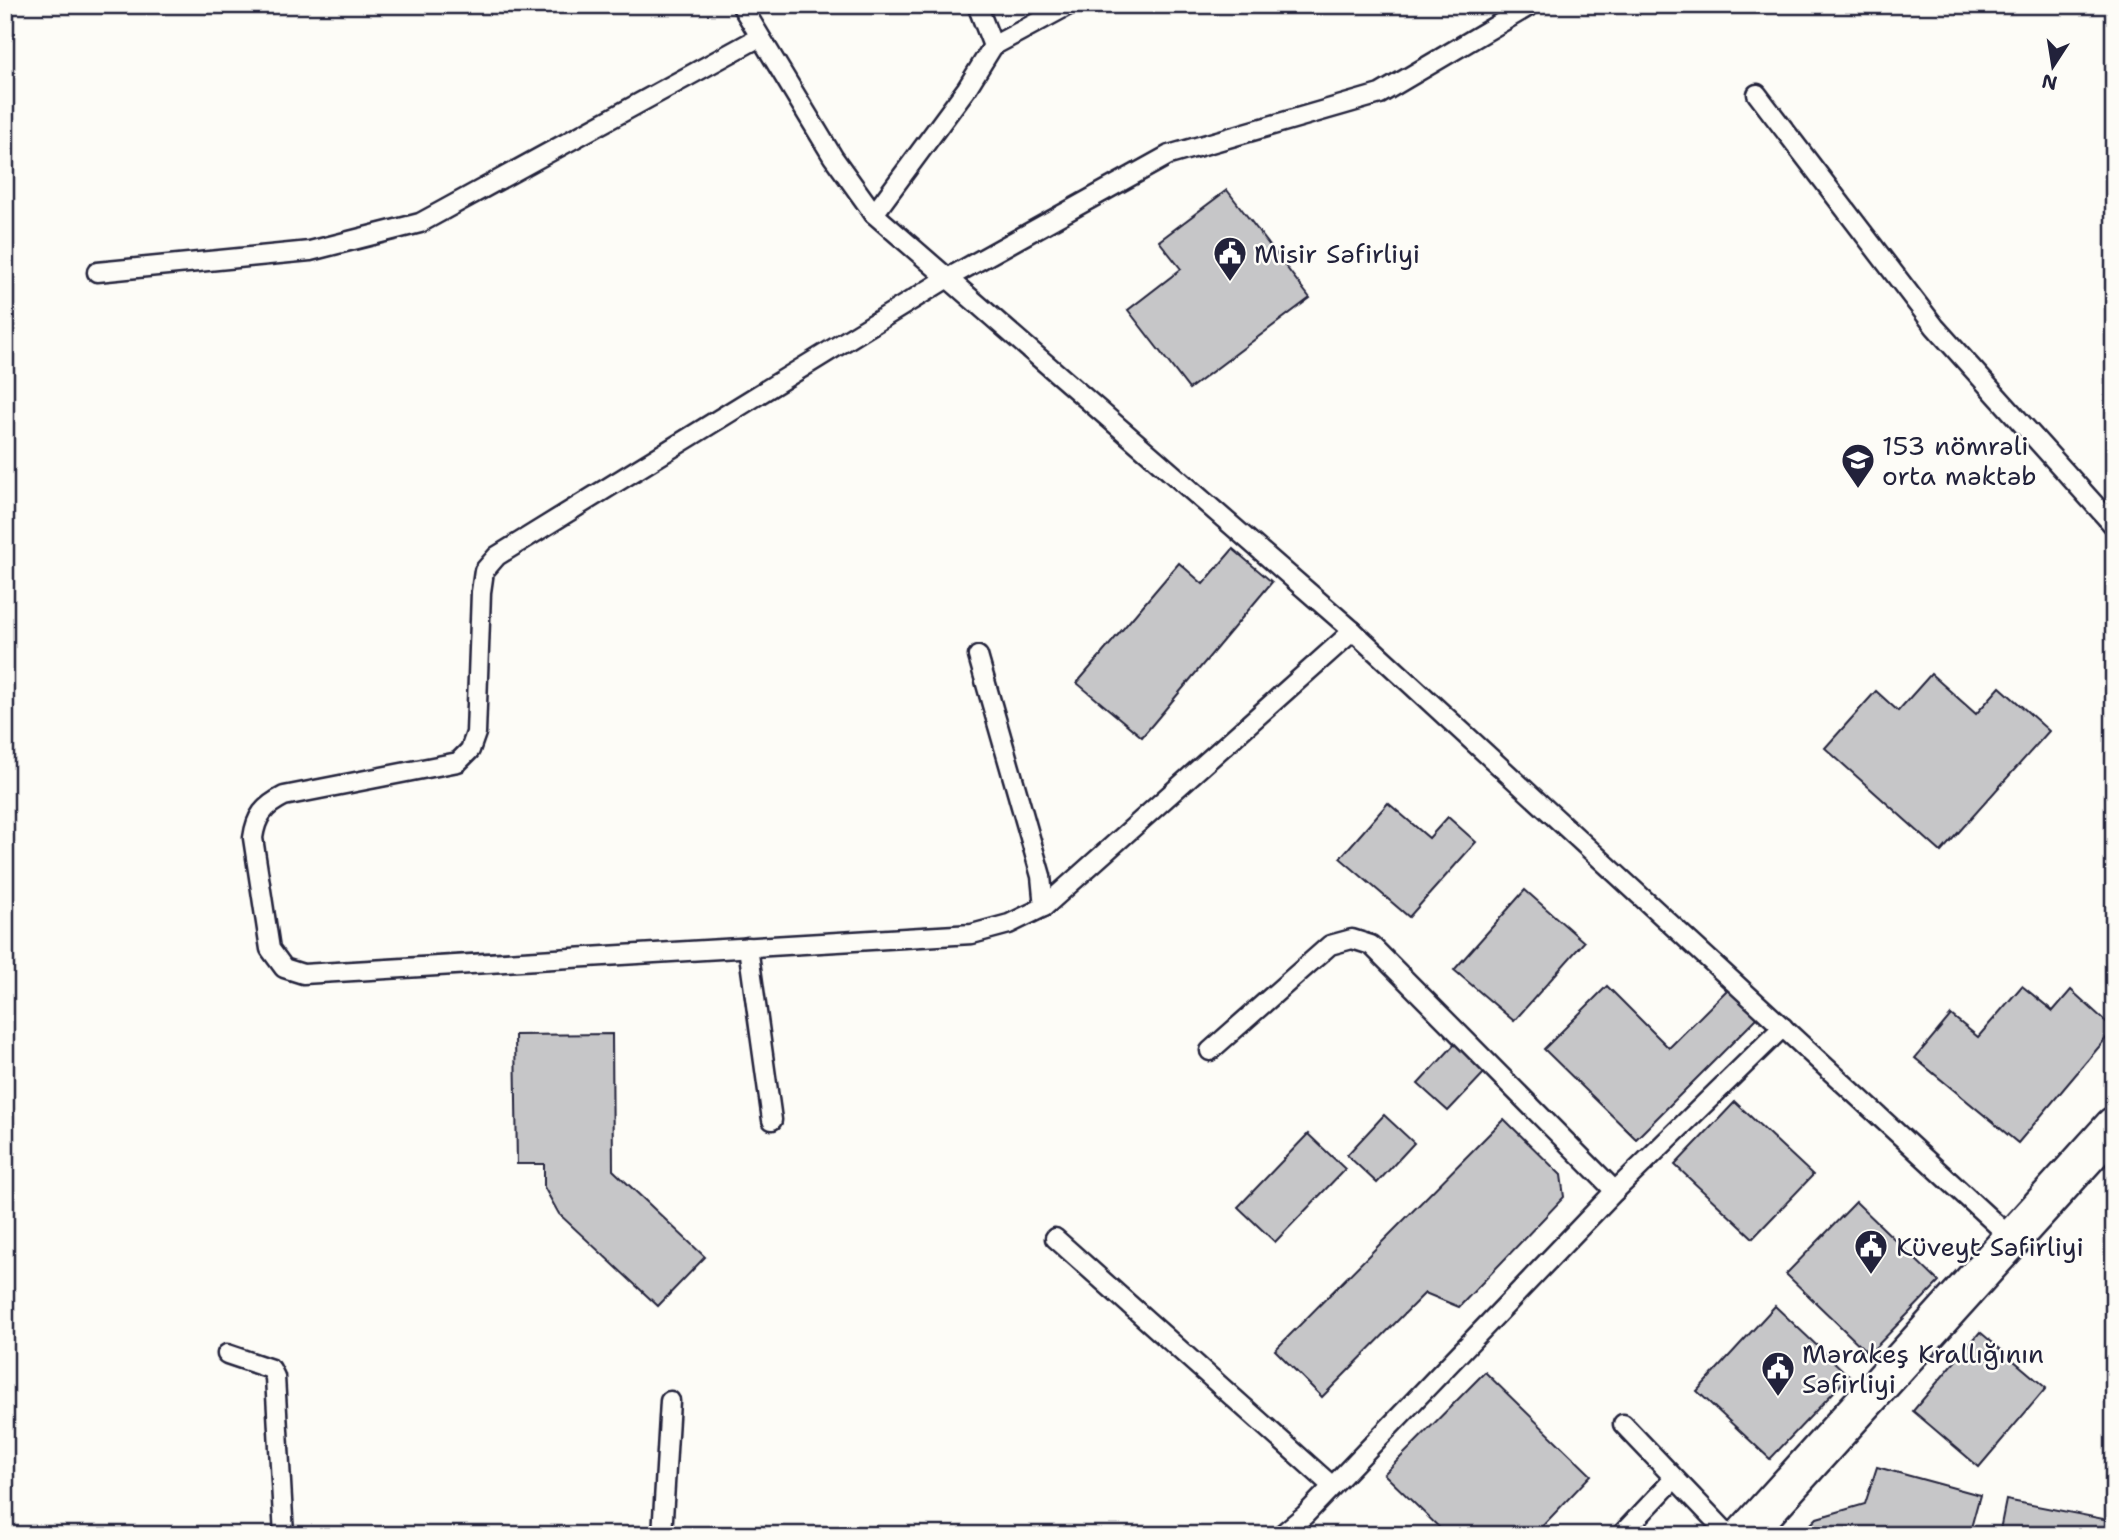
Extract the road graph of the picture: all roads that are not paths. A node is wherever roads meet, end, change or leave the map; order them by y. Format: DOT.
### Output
graph roads {
  1 [pos="741,5"];
  2 [pos="977,5"];
  3 [pos="1069,5"];
  4 [pos="1531,5"];
  5 [pos="758,38"];
  6 [pos="993,46"];
  7 [pos="1757,94"];
  8 [pos="874,214"];
  9 [pos="97,272"];
  10 [pos="946,279"];
  11 [pos="2114,526"];
  12 [pos="1353,631"];
  13 [pos="978,656"];
  14 [pos="1044,908"];
  15 [pos="748,947"];
  16 [pos="1783,1027"];
  17 [pos="1210,1051"];
  18 [pos="772,1121"];
  19 [pos="2114,1126"];
  20 [pos="1615,1191"];
  21 [pos="2010,1237"];
  22 [pos="1055,1238"];
  23 [pos="227,1354"];
  24 [pos="670,1401"];
  25 [pos="1623,1424"];
  26 [pos="1674,1479"];
  27 [pos="1331,1485"];
  28 [pos="284,1535"];
  29 [pos="662,1535"];
  30 [pos="1281,1535"];
  31 [pos="1621,1535"];
  32 [pos="1729,1535"];
  33 [pos="1744,1535"];
  1 -- 5 [label="lane"];
  2 -- 6 [label="lane"];
  3 -- 6 [label="lane"];
  4 -- 10 [label="lane"];
  5 -- 8 [label="lane"];
  5 -- 9 [label="lane"];
  6 -- 8 [label="lane"];
  7 -- 11 [label="lane"];
  8 -- 10 [label="lane"];
  10 -- 12 [label="lane"];
  10 -- 15 [label="lane"];
  12 -- 14 [label="lane"];
  12 -- 16 [label="lane"];
  13 -- 14 [label="lane"];
  14 -- 15 [label="lane"];
  15 -- 18 [label="lane"];
  16 -- 20 [label="lane"];
  16 -- 21 [label="lane"];
  17 -- 20 [label="lane"];
  19 -- 21 [label="street"];
  20 -- 27 [label="lane"];
  21 -- 33 [label="street"];
  22 -- 27 [label="lane"];
  23 -- 28 [label="lane"];
  24 -- 29 [label="lane"];
  25 -- 26 [label="lane"];
  26 -- 31 [label="lane"];
  26 -- 32 [label="lane"];
  27 -- 30 [label="lane"];
}
